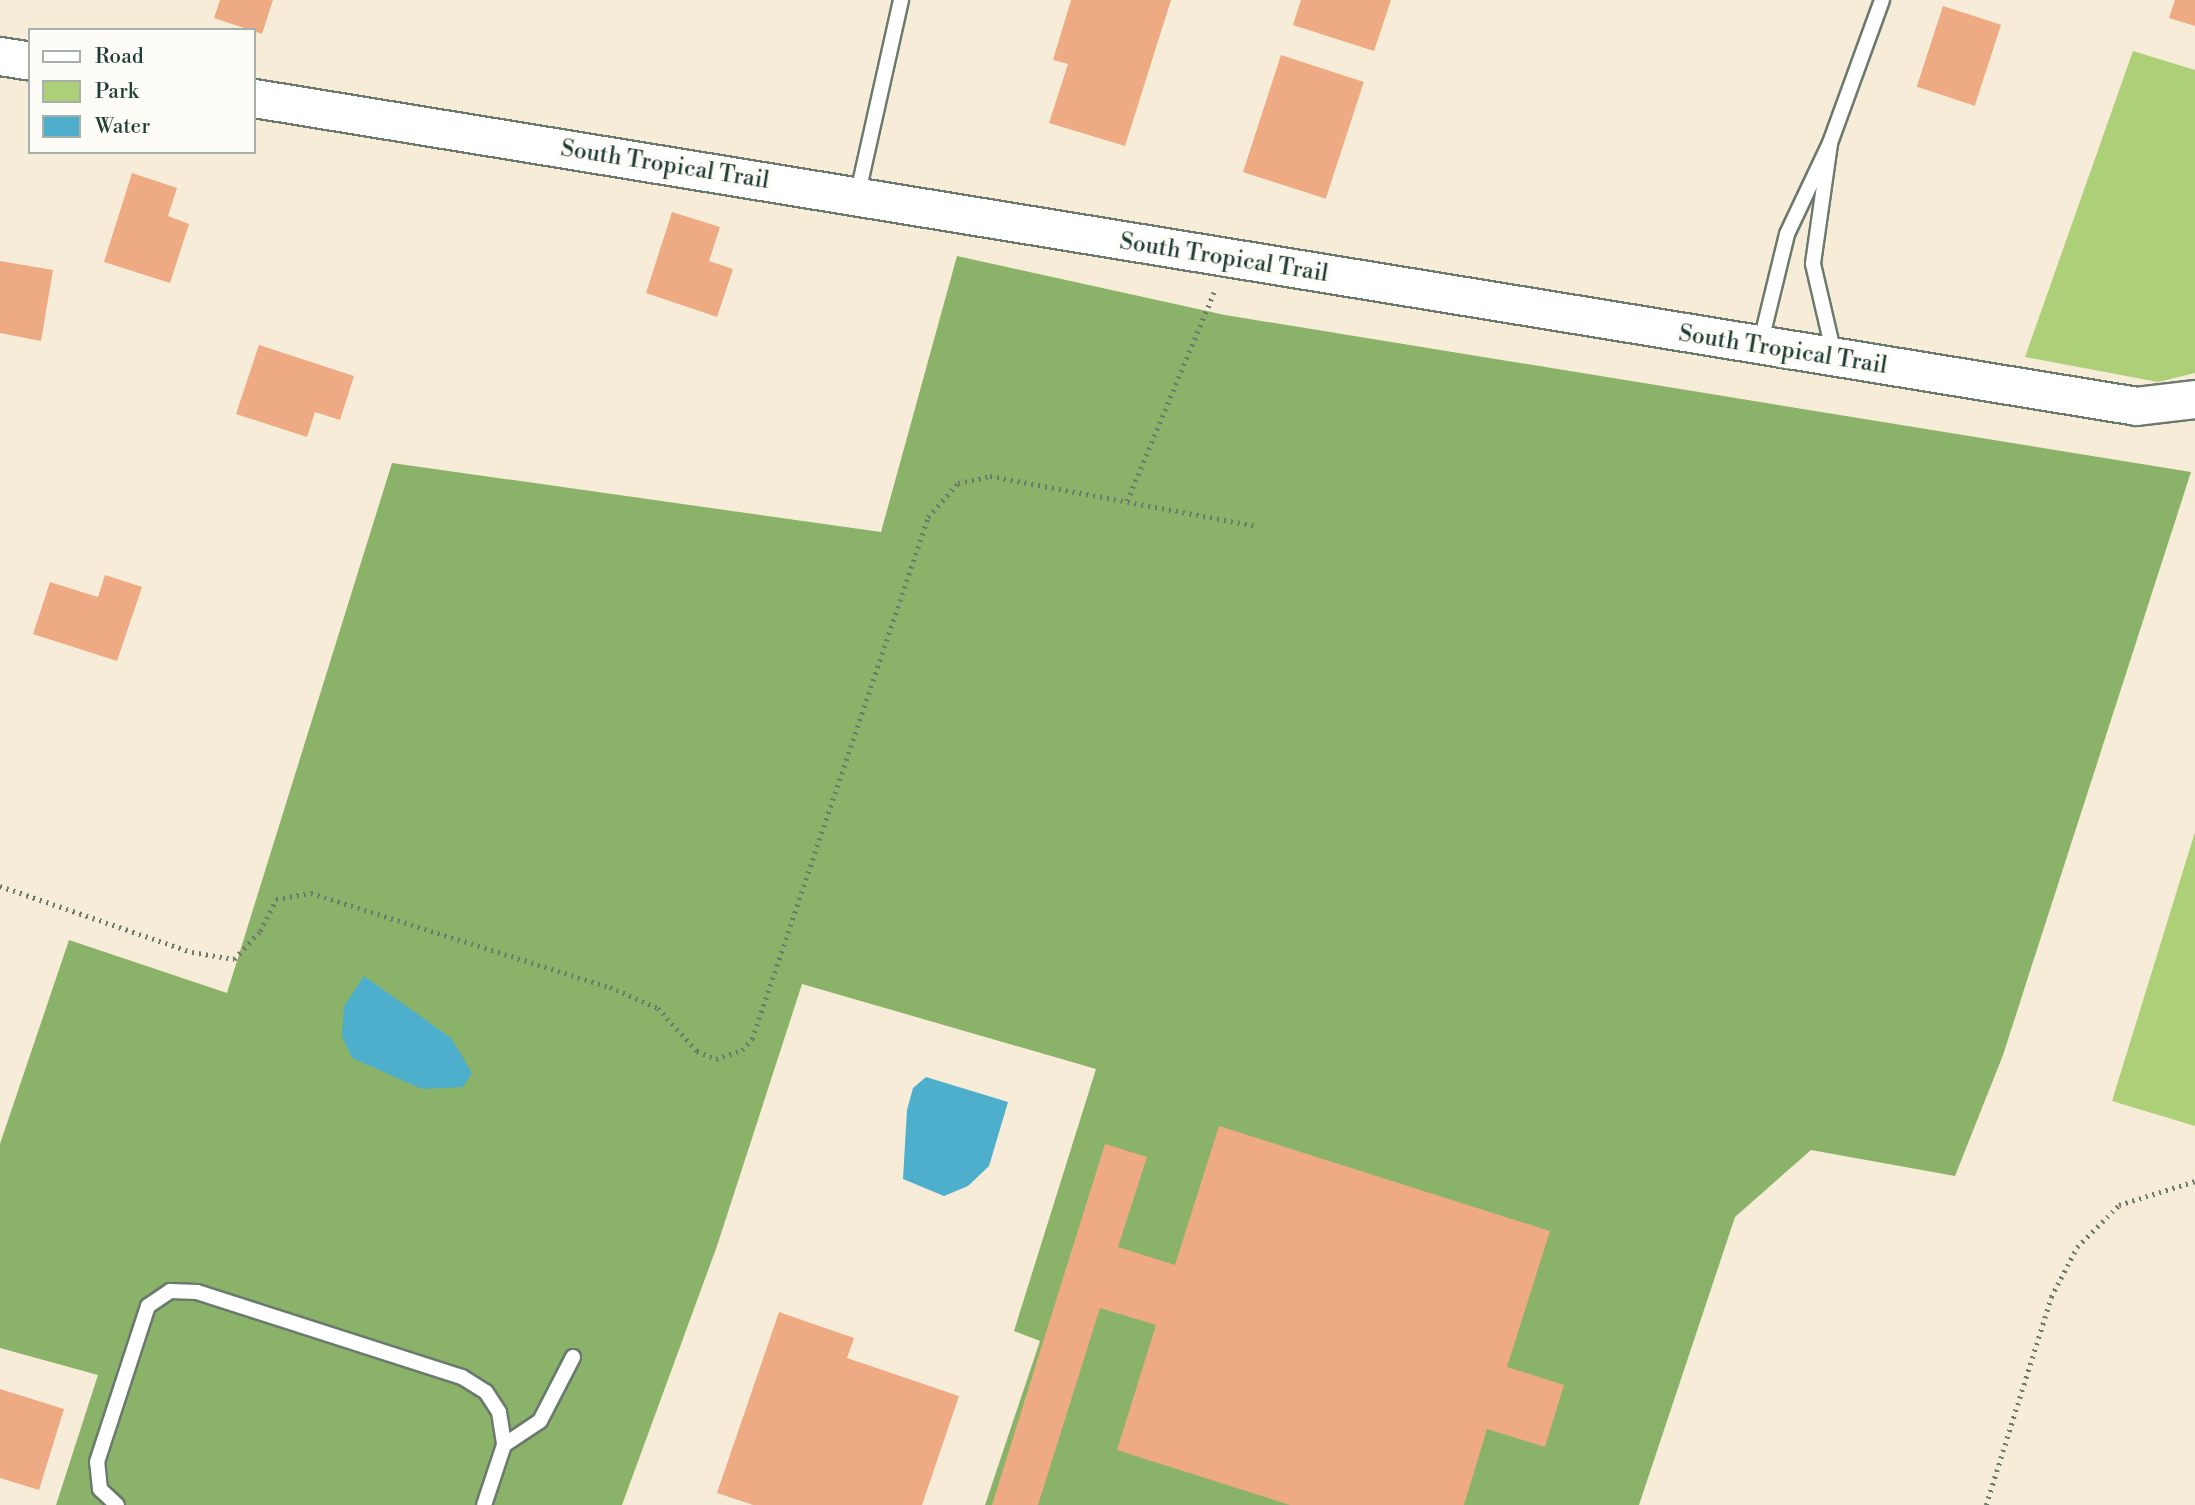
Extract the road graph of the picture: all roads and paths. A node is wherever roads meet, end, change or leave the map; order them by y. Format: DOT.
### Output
graph roads {
  1 [pos="901,0"];
  2 [pos="1882,0"];
  3 [pos="0,56"];
  4 [pos="28,61"];
  5 [pos="256,98"];
  6 [pos="1830,143"];
  7 [pos="857,197"];
  8 [pos="1228,259"];
  9 [pos="1760,346"];
  10 [pos="1835,358"];
  11 [pos="2195,399"];
  12 [pos="1127,501"];
  13 [pos="1258,526"];
  14 [pos="0,886"];
  15 [pos="2195,1181"];
  16 [pos="573,1357"];
  17 [pos="504,1445"];
  18 [pos="117,1505"];
  19 [pos="484,1505"];
  20 [pos="1986,1505"];
  1 -- 7 [label="lane"];
  2 -- 6 [label="lane"];
  3 -- 4 [label="street"];
  5 -- 7 [label="street, South Tropical Trail"];
  6 -- 9 [label="lane"];
  6 -- 10 [label="lane"];
  7 -- 8 [label="street, South Tropical Trail"];
  8 -- 9 [label="street, South Tropical Trail"];
  8 -- 12 [label="path"];
  9 -- 10 [label="street, South Tropical Trail"];
  10 -- 11 [label="street, South Tropical Trail"];
  12 -- 13 [label="path"];
  12 -- 14 [label="path"];
  15 -- 20 [label="path"];
  16 -- 17 [label="lane"];
  17 -- 18 [label="lane"];
  17 -- 19 [label="lane"];
}
